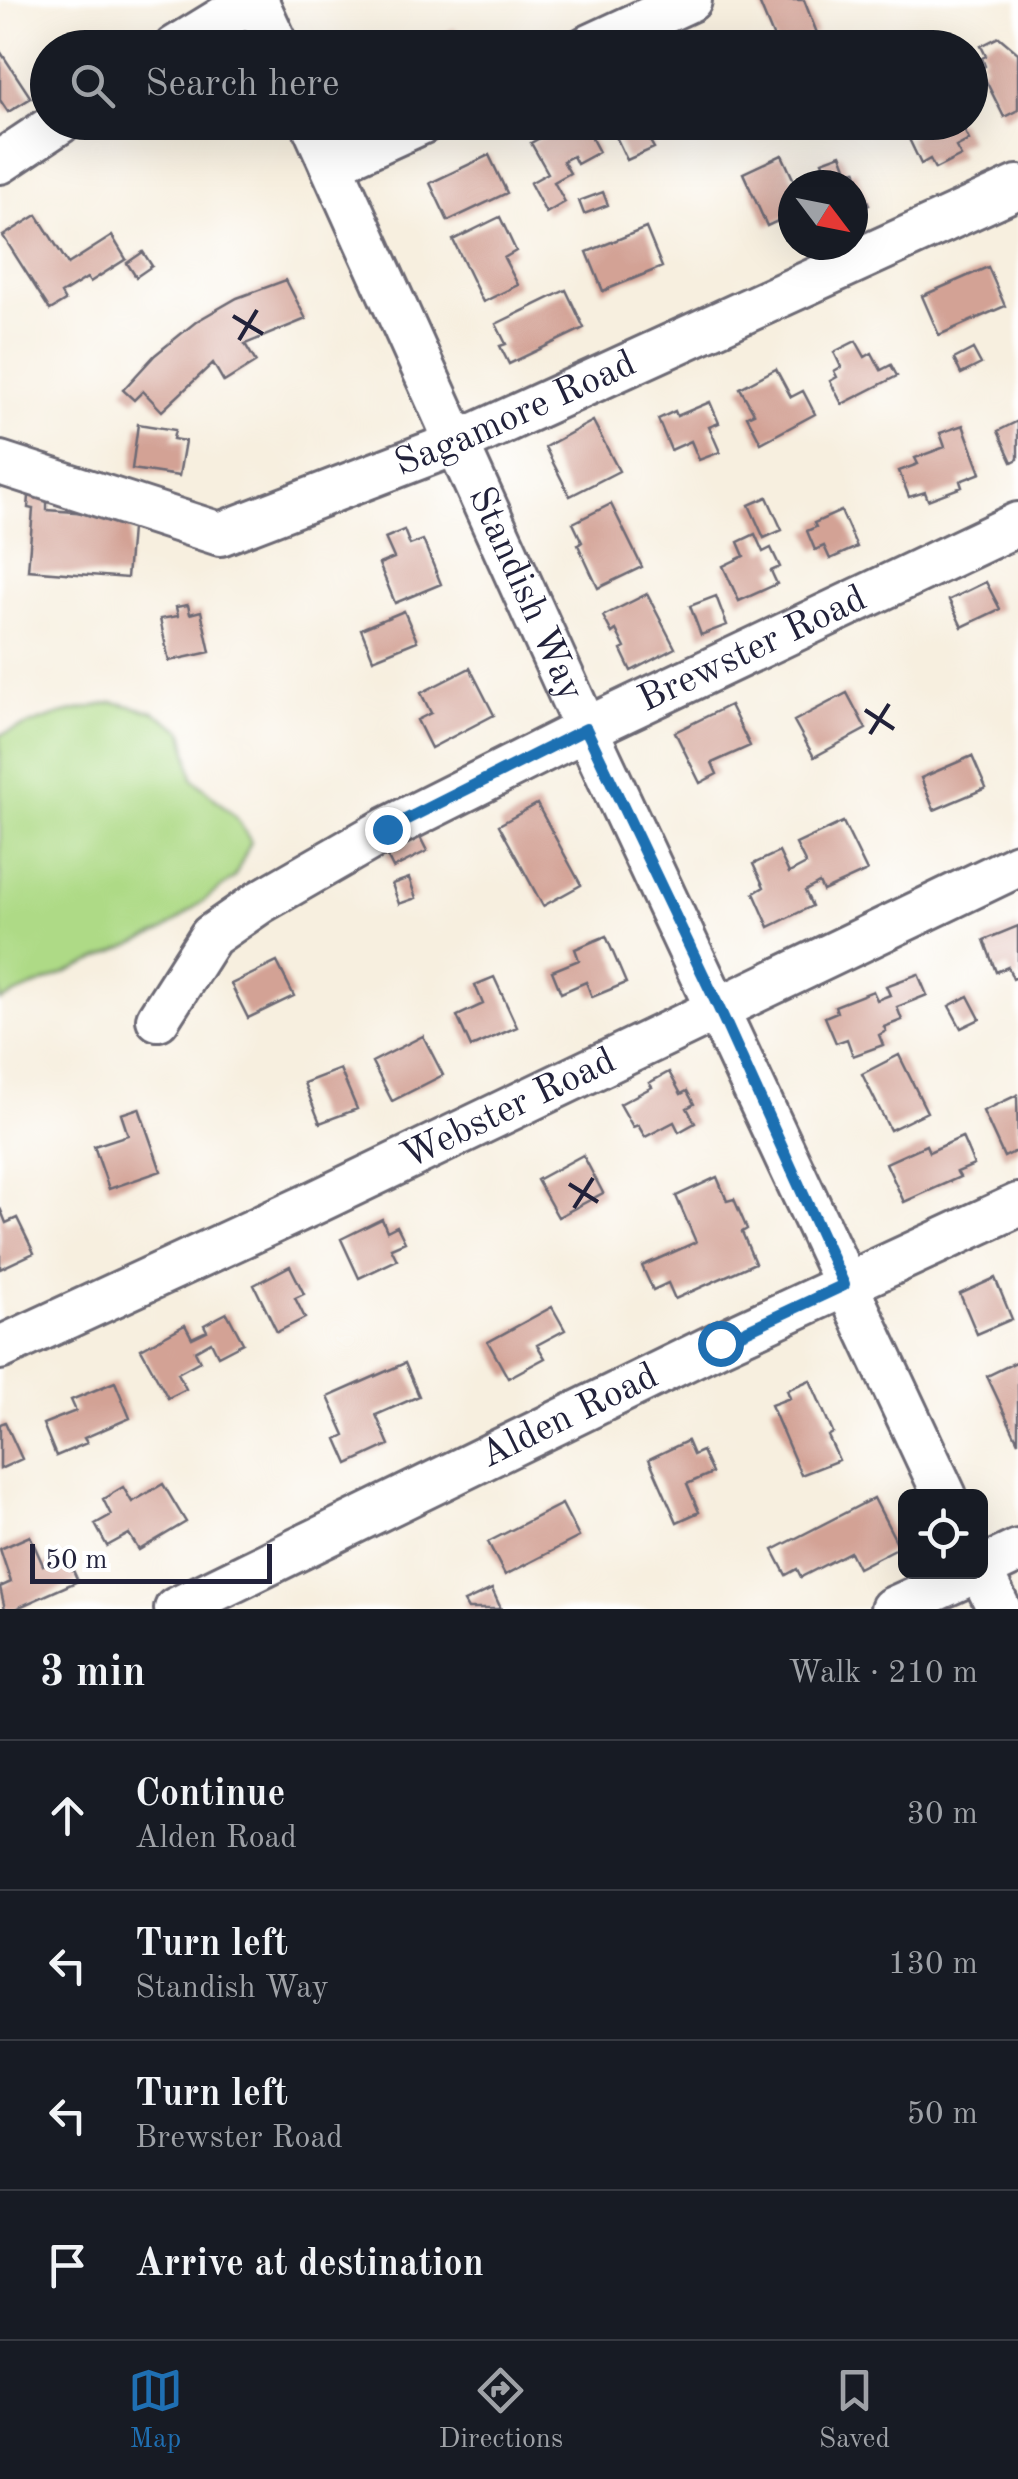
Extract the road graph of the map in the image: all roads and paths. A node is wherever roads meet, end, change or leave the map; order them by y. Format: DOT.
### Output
graph roads {
  1 [pos="255,0"];
  2 [pos="690,0"];
  3 [pos="206,30"];
  4 [pos="269,30"];
  5 [pos="625,30"];
  6 [pos="33,140"];
  7 [pos="321,140"];
  8 [pos="383,140"];
  9 [pos="0,162"];
  10 [pos="332,164"];
  11 [pos="1018,187"];
  12 [pos="457,443"];
  13 [pos="0,463"];
  14 [pos="1018,524"];
  15 [pos="586,729"];
  16 [pos="1018,866"];
  17 [pos="718,1006"];
  18 [pos="158,1019"];
  19 [pos="1018,1205"];
  20 [pos="844,1285"];
  21 [pos="0,1348"];
  22 [pos="943,1489"];
  23 [pos="1018,1550"];
  24 [pos="988,1565"];
  25 [pos="958,1579"];
  26 [pos="983,1579"];
  27 [pos="176,1609"];
  28 [pos="892,1609"];
  29 [pos="999,1609"];
  1 -- 3 [label="street"];
  1 -- 4 [label="street"];
  2 -- 5 [label="street"];
  6 -- 9 [label="street"];
  7 -- 10 [label="street, Standish Way"];
  8 -- 10 [label="street"];
  10 -- 12 [label="street, Standish Way"];
  11 -- 12 [label="street, Sagamore Road"];
  12 -- 13 [label="street, Sagamore Road"];
  12 -- 15 [label="street, Standish Way"];
  14 -- 15 [label="street, Brewster Road"];
  15 -- 17 [label="street, Standish Way"];
  15 -- 18 [label="street, Brewster Road"];
  16 -- 17 [label="street, Webster Road"];
  17 -- 20 [label="street, Standish Way"];
  17 -- 21 [label="street, Webster Road"];
  19 -- 20 [label="street, Alden Road"];
  20 -- 22 [label="street, Standish Way"];
  20 -- 27 [label="street, Alden Road"];
  23 -- 24 [label="street"];
  25 -- 28 [label="street"];
  26 -- 29 [label="street"];
}
